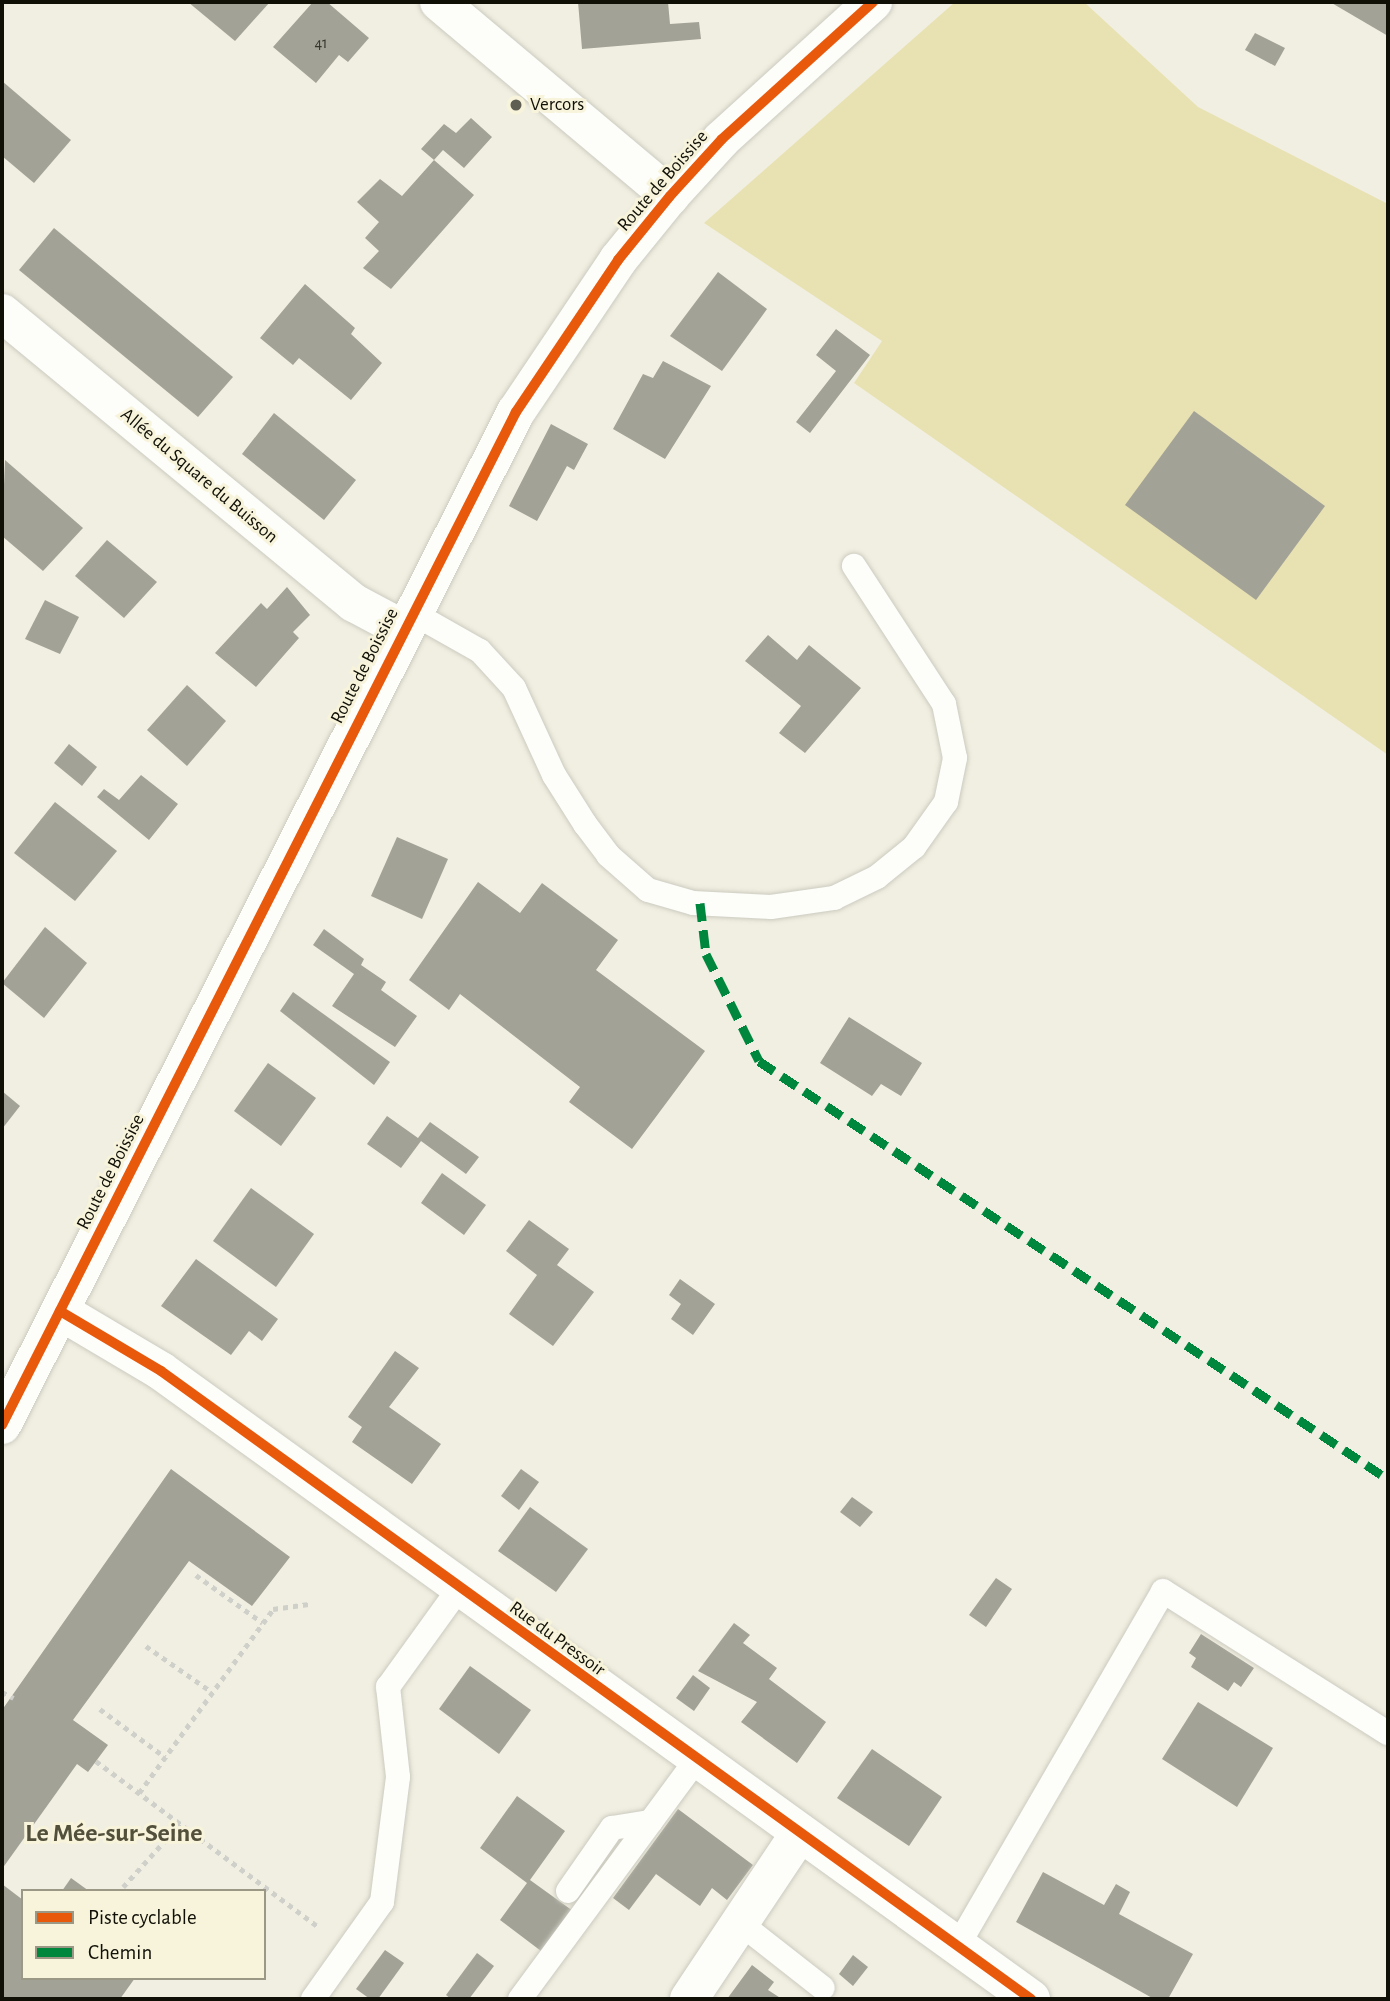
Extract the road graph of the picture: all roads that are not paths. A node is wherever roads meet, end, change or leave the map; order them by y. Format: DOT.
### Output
graph roads {
  1 [pos="439,2"];
  2 [pos="873,2"];
  3 [pos="670,196"];
  4 [pos="2,313"];
  5 [pos="854,566"];
  6 [pos="407,621"];
  7 [pos="60,1311"];
  8 [pos="2,1425"];
  9 [pos="458,1590"];
  10 [pos="1388,1733"];
  11 [pos="696,1760"];
  12 [pos="651,1822"];
  13 [pos="799,1834"];
  14 [pos="568,1891"];
  15 [pos="740,1923"];
  16 [pos="957,1947"];
  17 [pos="823,1988"];
  18 [pos="313,1999"];
  19 [pos="520,1999"];
  20 [pos="689,1999"];
  21 [pos="1031,1999"];
  1 -- 3 [label="street"];
  2 -- 3 [label="street, Route de Boissise"];
  3 -- 6 [label="street, Route de Boissise"];
  4 -- 6 [label="street, Allée du Square du Buisson"];
  5 -- 6 [label="lane"];
  6 -- 7 [label="street, Route de Boissise"];
  7 -- 8 [label="street, Route de Boissise"];
  7 -- 9 [label="street, Rue du Pressoir"];
  9 -- 11 [label="street, Rue du Pressoir"];
  9 -- 18 [label="lane"];
  10 -- 16 [label="lane"];
  11 -- 12 [label="lane"];
  11 -- 13 [label="street, Rue du Pressoir"];
  12 -- 14 [label="lane"];
  12 -- 19 [label="lane"];
  13 -- 15 [label="street"];
  13 -- 16 [label="street, Rue du Pressoir"];
  15 -- 17 [label="lane"];
  15 -- 20 [label="street"];
  16 -- 21 [label="street, Rue du Pressoir"];
}
